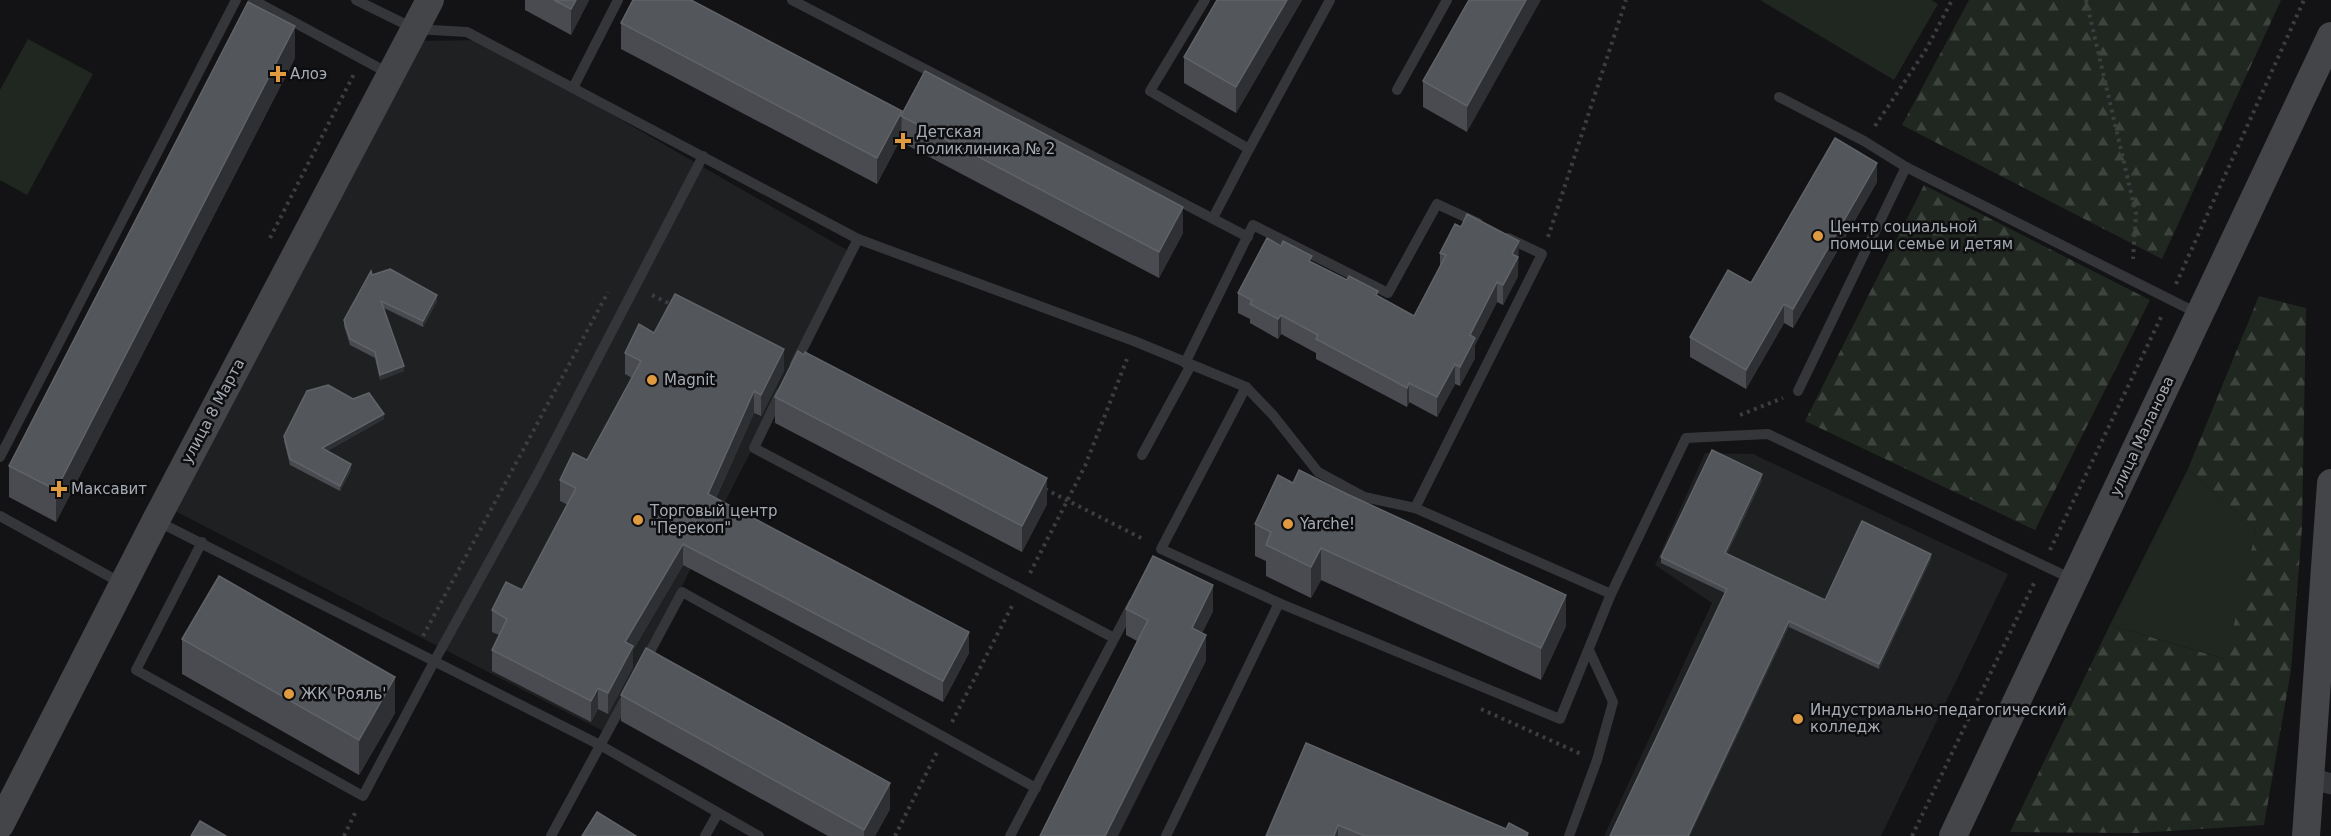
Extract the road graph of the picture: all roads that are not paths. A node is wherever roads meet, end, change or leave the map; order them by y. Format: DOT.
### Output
graph roads {
  1 [pos="236,0"];
  2 [pos="253,0"];
  3 [pos="356,0"];
  4 [pos="430,0"];
  5 [pos="618,0"];
  6 [pos="792,0"];
  7 [pos="1205,0"];
  8 [pos="1330,0"];
  9 [pos="1447,0"];
  10 [pos="415,29"];
  11 [pos="2331,36"];
  12 [pos="390,74"];
  13 [pos="573,88"];
  14 [pos="1397,90"];
  15 [pos="1779,97"];
  16 [pos="1248,148"];
  17 [pos="703,156"];
  18 [pos="1906,167"];
  19 [pos="1213,218"];
  20 [pos="1248,237"];
  21 [pos="858,239"];
  22 [pos="2199,314"];
  23 [pos="1188,364"];
  24 [pos="1246,387"];
  25 [pos="1798,391"];
  26 [pos="1142,455"];
  27 [pos="0,457"];
  28 [pos="2331,483"];
  29 [pos="1415,508"];
  30 [pos="0,516"];
  31 [pos="156,520"];
  32 [pos="202,542"];
  33 [pos="2074,580"];
  34 [pos="124,584"];
  35 [pos="1140,588"];
  36 [pos="1611,594"];
  37 [pos="1279,603"];
  38 [pos="1114,638"];
  39 [pos="1588,650"];
  40 [pos="435,660"];
  41 [pos="600,745"];
  42 [pos="2321,781"];
  43 [pos="1036,789"];
  44 [pos="718,813"];
  45 [pos="0,825"];
  46 [pos="551,836"];
  47 [pos="705,836"];
  48 [pos="759,836"];
  49 [pos="1010,836"];
  50 [pos="1166,836"];
  51 [pos="1569,836"];
  52 [pos="1953,836"];
  53 [pos="2306,836"];
  1 -- 27 [label="lane"];
  2 -- 12 [label="lane"];
  3 -- 10 [label="lane"];
  4 -- 10 [label="street, улица 8 Марта"];
  5 -- 13 [label="lane"];
  6 -- 19 [label="lane"];
  7 -- 16 [label="lane"];
  8 -- 16 [label="lane"];
  9 -- 14 [label="lane"];
  10 -- 12 [label="street, улица 8 Марта"];
  10 -- 13 [label="lane"];
  11 -- 22 [label="street, улица Маланова"];
  12 -- 31 [label="street, улица 8 Марта"];
  13 -- 17 [label="lane"];
  15 -- 18 [label="lane"];
  16 -- 19 [label="lane"];
  17 -- 21 [label="lane"];
  17 -- 40 [label="lane"];
  18 -- 22 [label="lane"];
  18 -- 25 [label="lane"];
  19 -- 20 [label="lane"];
  20 -- 23 [label="lane"];
  20 -- 29 [label="lane"];
  21 -- 23 [label="lane"];
  21 -- 38 [label="lane"];
  22 -- 33 [label="street, улица Маланова"];
  23 -- 24 [label="lane"];
  23 -- 26 [label="lane"];
  24 -- 29 [label="lane"];
  24 -- 37 [label="lane"];
  28 -- 42 [label="street"];
  29 -- 36 [label="lane"];
  30 -- 34 [label="lane"];
  31 -- 32 [label="lane"];
  31 -- 34 [label="street, улица 8 Марта"];
  32 -- 40 [label="lane"];
  32 -- 40 [label="lane"];
  33 -- 36 [label="lane"];
  33 -- 52 [label="street, улица Маланова"];
  34 -- 45 [label="street, улица 8 Марта"];
  35 -- 38 [label="lane"];
  36 -- 39 [label="lane"];
  37 -- 39 [label="lane"];
  37 -- 50 [label="lane"];
  38 -- 43 [label="lane"];
  39 -- 51 [label="lane"];
  40 -- 41 [label="lane"];
  41 -- 43 [label="lane"];
  41 -- 44 [label="lane"];
  41 -- 46 [label="lane"];
  42 -- 53 [label="street"];
  43 -- 49 [label="lane"];
  44 -- 47 [label="lane"];
  44 -- 48 [label="lane"];
}
